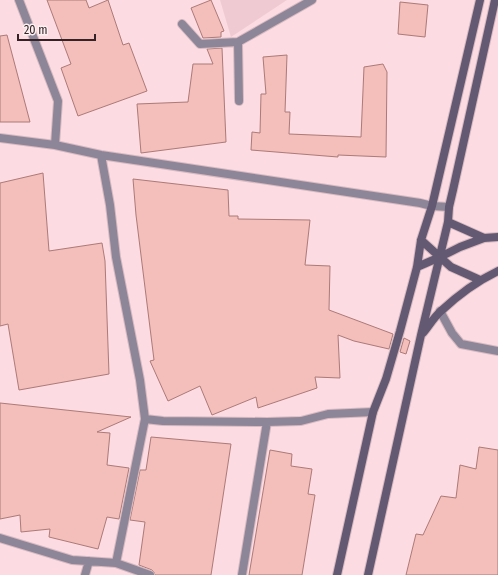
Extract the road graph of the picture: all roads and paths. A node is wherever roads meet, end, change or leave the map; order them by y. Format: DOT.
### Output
graph roads {
  1 [pos="19,0"];
  2 [pos="312,0"];
  3 [pos="480,0"];
  4 [pos="495,0"];
  5 [pos="182,24"];
  6 [pos="238,42"];
  7 [pos="239,101"];
  8 [pos="0,138"];
  9 [pos="55,145"];
  10 [pos="102,155"];
  11 [pos="432,206"];
  12 [pos="449,207"];
  13 [pos="448,222"];
  14 [pos="498,237"];
  15 [pos="484,238"];
  16 [pos="421,240"];
  17 [pos="440,257"];
  18 [pos="416,267"];
  19 [pos="498,271"];
  20 [pos="480,280"];
  21 [pos="440,311"];
  22 [pos="421,335"];
  23 [pos="498,351"];
  24 [pos="373,412"];
  25 [pos="145,420"];
  26 [pos="267,422"];
  27 [pos="0,538"];
  28 [pos="89,561"];
  29 [pos="116,563"];
  30 [pos="85,575"];
  31 [pos="150,575"];
  32 [pos="242,575"];
  33 [pos="337,575"];
  34 [pos="368,575"];
  1 -- 9 [label="street"];
  2 -- 6 [label="street"];
  3 -- 11 [label="main road"];
  4 -- 12 [label="main road"];
  5 -- 6 [label="street"];
  6 -- 7 [label="street"];
  8 -- 9 [label="street"];
  9 -- 10 [label="street"];
  10 -- 11 [label="street"];
  10 -- 25 [label="street"];
  11 -- 12 [label="street"];
  11 -- 16 [label="main road"];
  12 -- 13 [label="main road"];
  13 -- 15 [label="main road"];
  13 -- 17 [label="main road"];
  14 -- 15 [label="main road"];
  15 -- 17 [label="main road"];
  16 -- 17 [label="main road"];
  16 -- 18 [label="main road"];
  17 -- 18 [label="main road"];
  17 -- 20 [label="main road"];
  17 -- 22 [label="main road"];
  18 -- 24 [label="main road"];
  19 -- 20 [label="main road"];
  20 -- 21 [label="main road"];
  21 -- 22 [label="main road"];
  21 -- 23 [label="street"];
  22 -- 34 [label="main road"];
  24 -- 26 [label="street"];
  24 -- 33 [label="main road"];
  25 -- 26 [label="street"];
  25 -- 29 [label="street"];
  26 -- 32 [label="street"];
  27 -- 28 [label="street"];
  28 -- 29 [label="street"];
  28 -- 30 [label="street"];
  29 -- 31 [label="street"];
}
